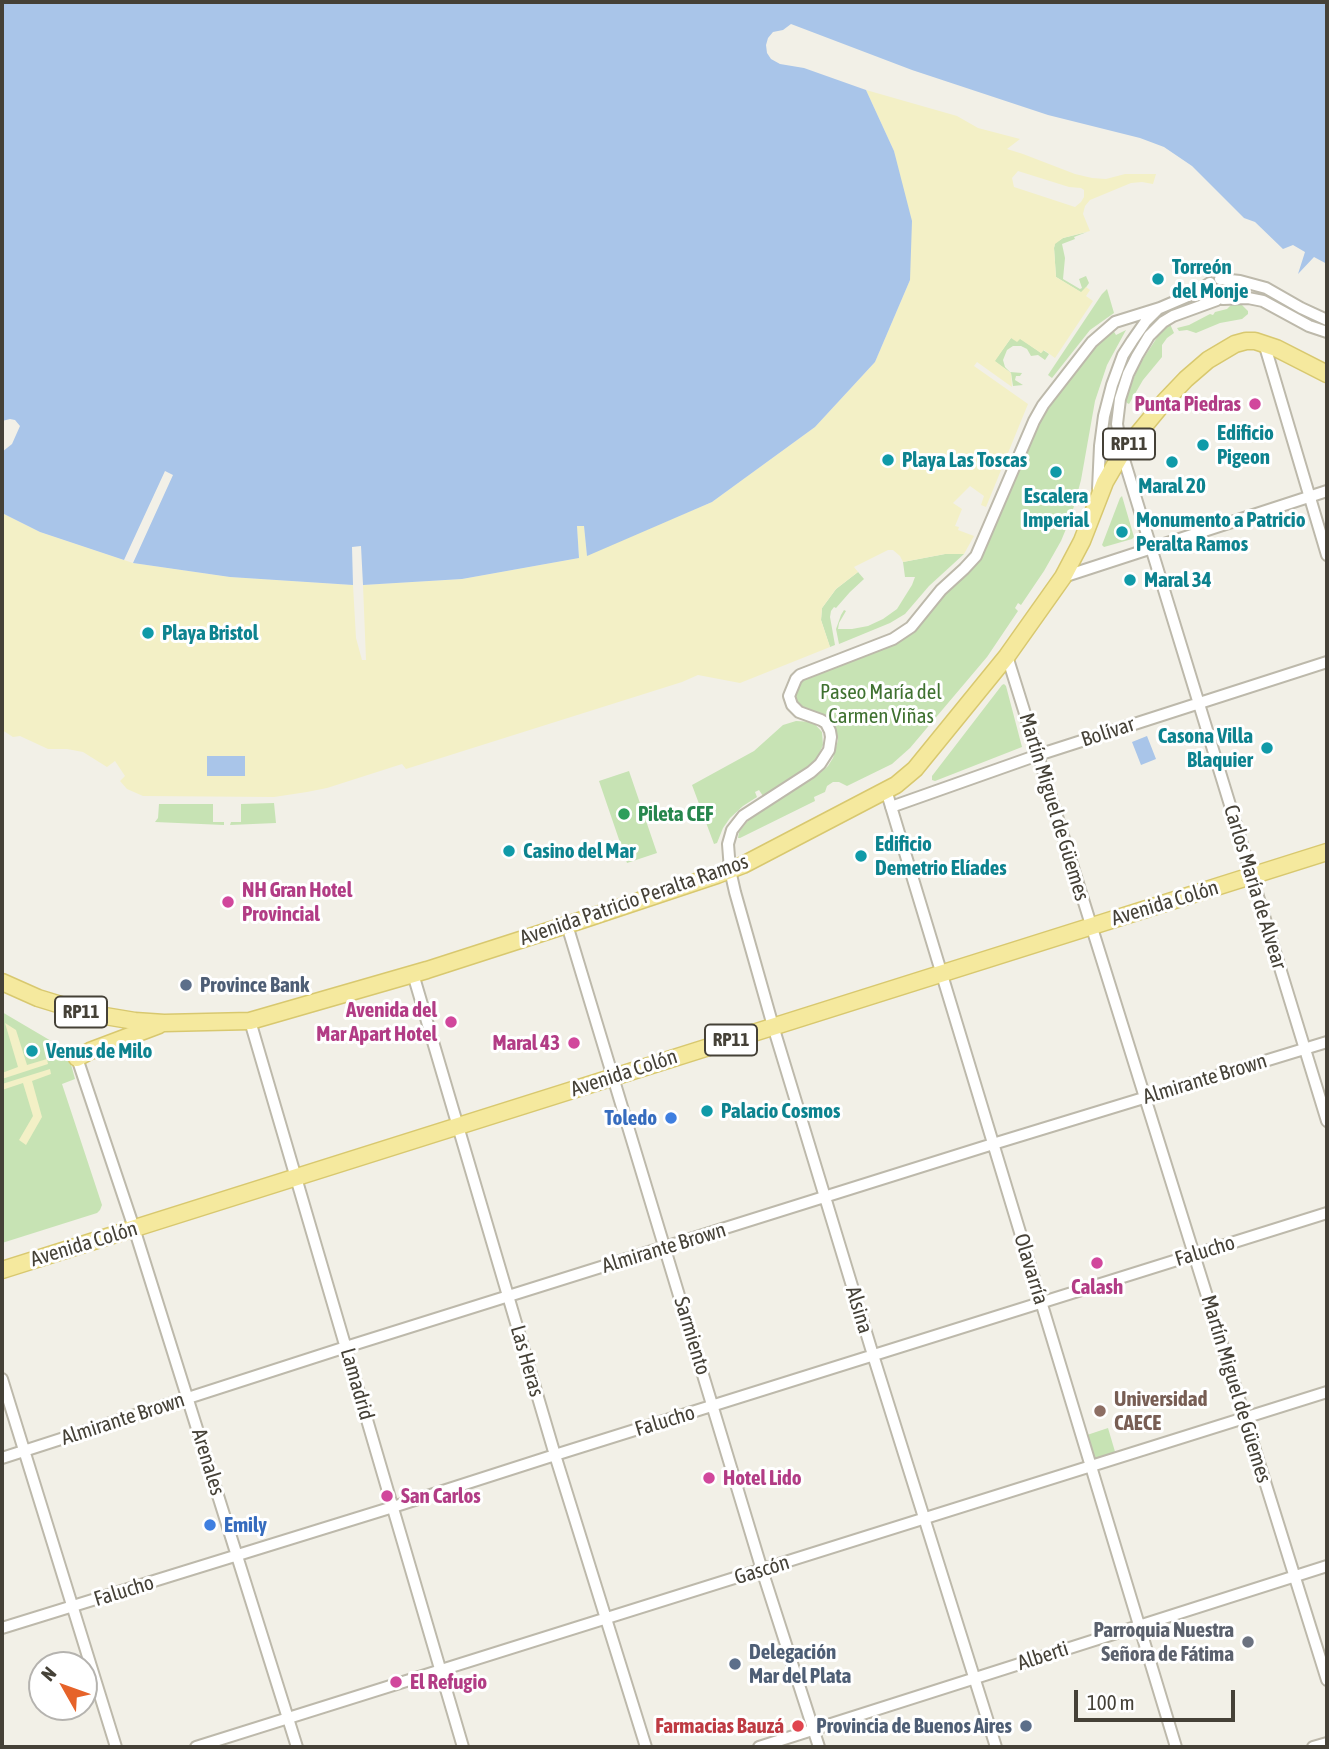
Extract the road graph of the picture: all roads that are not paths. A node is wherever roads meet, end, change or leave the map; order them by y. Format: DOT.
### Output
graph roads {
  1 [pos="1215,281"];
  2 [pos="1220,300"];
  3 [pos="1160,308"];
  4 [pos="1327,320"];
  5 [pos="1327,332"];
  6 [pos="1264,343"];
  7 [pos="1327,374"];
  8 [pos="1122,453"];
  9 [pos="1327,491"];
  10 [pos="1310,497"];
  11 [pos="1098,501"];
  12 [pos="1152,549"];
  13 [pos="1327,555"];
  14 [pos="1063,578"];
  15 [pos="1007,656"];
  16 [pos="1327,662"];
  17 [pos="1199,704"];
  18 [pos="1038,755"];
  19 [pos="886,790"];
  20 [pos="891,807"];
  21 [pos="1327,852"];
  22 [pos="730,870"];
  23 [pos="1252,876"];
  24 [pos="567,925"];
  25 [pos="1091,926"];
  26 [pos="941,973"];
  27 [pos="413,974"];
  28 [pos="2,982"];
  29 [pos="250,1021"];
  30 [pos="164,1023"];
  31 [pos="773,1026"];
  32 [pos="1327,1042"];
  33 [pos="1305,1049"];
  34 [pos="77,1058"];
  35 [pos="613,1077"];
  36 [pos="1145,1097"];
  37 [pos="1327,1121"];
  38 [pos="459,1126"];
  39 [pos="993,1144"];
  40 [pos="295,1177"];
  41 [pos="825,1198"];
  42 [pos="1327,1213"];
  43 [pos="134,1228"];
  44 [pos="665,1248"];
  45 [pos="1194,1255"];
  46 [pos="2,1270"];
  47 [pos="509,1297"];
  48 [pos="1041,1302"];
  49 [pos="346,1347"];
  50 [pos="873,1355"];
  51 [pos="2,1379"];
  52 [pos="1327,1392"];
  53 [pos="188,1398"];
  54 [pos="713,1406"];
  55 [pos="1245,1418"];
  56 [pos="24,1451"];
  57 [pos="555,1455"];
  58 [pos="2,1458"];
  59 [pos="1091,1467"];
  60 [pos="393,1507"];
  61 [pos="924,1519"];
  62 [pos="237,1555"];
  63 [pos="1327,1566"];
  64 [pos="762,1570"];
  65 [pos="1295,1576"];
  66 [pos="72,1606"];
  67 [pos="606,1619"];
  68 [pos="1139,1626"];
  69 [pos="2,1628"];
  70 [pos="440,1672"];
  71 [pos="974,1679"];
  72 [pos="1327,1680"];
  73 [pos="288,1718"];
  74 [pos="813,1730"];
  75 [pos="1327,1743"];
  76 [pos="116,1747"];
  77 [pos="196,1747"];
  78 [pos="297,1747"];
  79 [pos="463,1747"];
  80 [pos="646,1747"];
  81 [pos="759,1747"];
  82 [pos="819,1747"];
  83 [pos="996,1747"];
  84 [pos="1176,1747"];
  85 [pos="1312,1747"];
  1 -- 2 [label="street"];
  1 -- 2 [label="street"];
  1 -- 3 [label="street"];
  1 -- 4 [label="street"];
  2 -- 5 [label="street, Carlos María de Alvear"];
  2 -- 8 [label="street, Carlos María de Alvear"];
  3 -- 11 [label="street"];
  3 -- 22 [label="street, Alsina"];
  6 -- 7 [label="main road"];
  6 -- 8 [label="main road, Avenida Patricio Peralta Ramos / RP11"];
  6 -- 10 [label="street"];
  8 -- 11 [label="main road, Avenida Patricio Peralta Ramos / RP11"];
  8 -- 12 [label="street, Carlos María de Alvear"];
  9 -- 10 [label="street"];
  10 -- 12 [label="street"];
  10 -- 13 [label="street"];
  11 -- 14 [label="main road, Avenida Patricio Peralta Ramos / RP11"];
  12 -- 14 [label="street"];
  12 -- 17 [label="street, Carlos María de Alvear"];
  14 -- 15 [label="main road, Avenida Patricio Peralta Ramos / RP11"];
  15 -- 18 [label="street, Martín Miguel de Güemes"];
  15 -- 19 [label="main road, Avenida Patricio Peralta Ramos / RP11"];
  16 -- 17 [label="street, Bolívar"];
  17 -- 18 [label="street, Bolívar"];
  17 -- 23 [label="street, Carlos María de Alvear"];
  18 -- 20 [label="street, Bolívar"];
  18 -- 25 [label="street, Martín Miguel de Güemes"];
  19 -- 20 [label="street, Olavarría"];
  19 -- 22 [label="main road, Avenida Patricio Peralta Ramos / RP11"];
  20 -- 26 [label="street, Olavarría"];
  21 -- 23 [label="main road, Avenida Colón / RP11"];
  22 -- 24 [label="main road, Avenida Patricio Peralta Ramos / RP11"];
  22 -- 31 [label="street, Alsina"];
  23 -- 25 [label="main road, Avenida Colón / RP11"];
  23 -- 33 [label="street, Carlos María de Alvear"];
  24 -- 27 [label="main road, Avenida Patricio Peralta Ramos / RP11"];
  24 -- 35 [label="street, Sarmiento"];
  25 -- 26 [label="main road, Avenida Colón / RP11"];
  25 -- 36 [label="street, Martín Miguel de Güemes"];
  26 -- 31 [label="main road, Avenida Colón / RP11"];
  26 -- 39 [label="street, Olavarría"];
  27 -- 29 [label="main road, Avenida Patricio Peralta Ramos / RP11"];
  27 -- 38 [label="street, Las Heras"];
  28 -- 30 [label="main road, Avenida Patricio Peralta Ramos / RP11"];
  29 -- 30 [label="main road, Avenida Patricio Peralta Ramos / RP11"];
  29 -- 40 [label="street, Lamadrid"];
  30 -- 34 [label="main road, RP11"];
  31 -- 35 [label="main road, Avenida Colón / RP11"];
  31 -- 41 [label="street, Alsina"];
  32 -- 33 [label="street, Almirante Brown"];
  33 -- 36 [label="street, Almirante Brown"];
  33 -- 37 [label="street, Carlos María de Alvear"];
  34 -- 43 [label="street, Arenales"];
  35 -- 38 [label="main road, Avenida Colón / RP11"];
  35 -- 44 [label="street, Sarmiento"];
  36 -- 39 [label="street, Almirante Brown"];
  36 -- 45 [label="street, Martín Miguel de Güemes"];
  38 -- 40 [label="main road, Avenida Colón / RP11"];
  38 -- 47 [label="street, Las Heras"];
  39 -- 41 [label="street, Almirante Brown"];
  39 -- 48 [label="street, Olavarría"];
  40 -- 43 [label="main road, Avenida Colón / RP11"];
  40 -- 49 [label="street, Lamadrid"];
  41 -- 44 [label="street, Almirante Brown"];
  41 -- 50 [label="street, Alsina"];
  42 -- 45 [label="street, Falucho"];
  43 -- 46 [label="main road, Avenida Colón / RP11"];
  43 -- 53 [label="street, Arenales"];
  44 -- 47 [label="street, Almirante Brown"];
  44 -- 54 [label="street, Sarmiento"];
  45 -- 48 [label="street, Falucho"];
  45 -- 55 [label="street, Martín Miguel de Güemes"];
  47 -- 49 [label="street, Almirante Brown"];
  47 -- 57 [label="street, Las Heras"];
  48 -- 50 [label="street, Falucho"];
  48 -- 59 [label="street, Olavarría"];
  49 -- 53 [label="street, Almirante Brown"];
  49 -- 60 [label="street, Lamadrid"];
  50 -- 54 [label="street, Falucho"];
  50 -- 61 [label="street, Alsina"];
  51 -- 56 [label="street"];
  52 -- 55 [label="street, Gascón"];
  53 -- 56 [label="street, Almirante Brown"];
  53 -- 62 [label="street, Arenales"];
  54 -- 57 [label="street, Falucho"];
  54 -- 64 [label="street, Sarmiento"];
  55 -- 59 [label="street, Gascón"];
  55 -- 65 [label="street, Martín Miguel de Güemes"];
  56 -- 58 [label="street, Almirante Brown"];
  56 -- 66 [label="street"];
  57 -- 60 [label="street, Falucho"];
  57 -- 67 [label="street, Las Heras"];
  59 -- 61 [label="street, Gascón"];
  59 -- 68 [label="street, Olavarría"];
  60 -- 62 [label="street, Falucho"];
  60 -- 70 [label="street, Lamadrid"];
  61 -- 64 [label="street, Gascón"];
  61 -- 71 [label="street, Alsina"];
  62 -- 66 [label="street, Falucho"];
  62 -- 73 [label="street, Arenales"];
  63 -- 65 [label="street, Alberti"];
  64 -- 67 [label="street, Gascón"];
  64 -- 74 [label="street, Sarmiento"];
  65 -- 68 [label="street, Alberti"];
  65 -- 72 [label="street, Martín Miguel de Güemes"];
  66 -- 69 [label="street, Falucho"];
  66 -- 76 [label="street"];
  67 -- 70 [label="street, Gascón"];
  67 -- 80 [label="street, Las Heras"];
  68 -- 71 [label="street, Alberti"];
  68 -- 84 [label="street, Olavarría"];
  70 -- 73 [label="street, Gascón"];
  70 -- 79 [label="street, Lamadrid"];
  71 -- 74 [label="street, Alberti"];
  71 -- 83 [label="street, Alsina"];
  73 -- 77 [label="street, Gascón"];
  73 -- 78 [label="street, Arenales"];
  74 -- 81 [label="street, Alberti"];
  74 -- 82 [label="street, Sarmiento"];
  75 -- 85 [label="street"];
}
